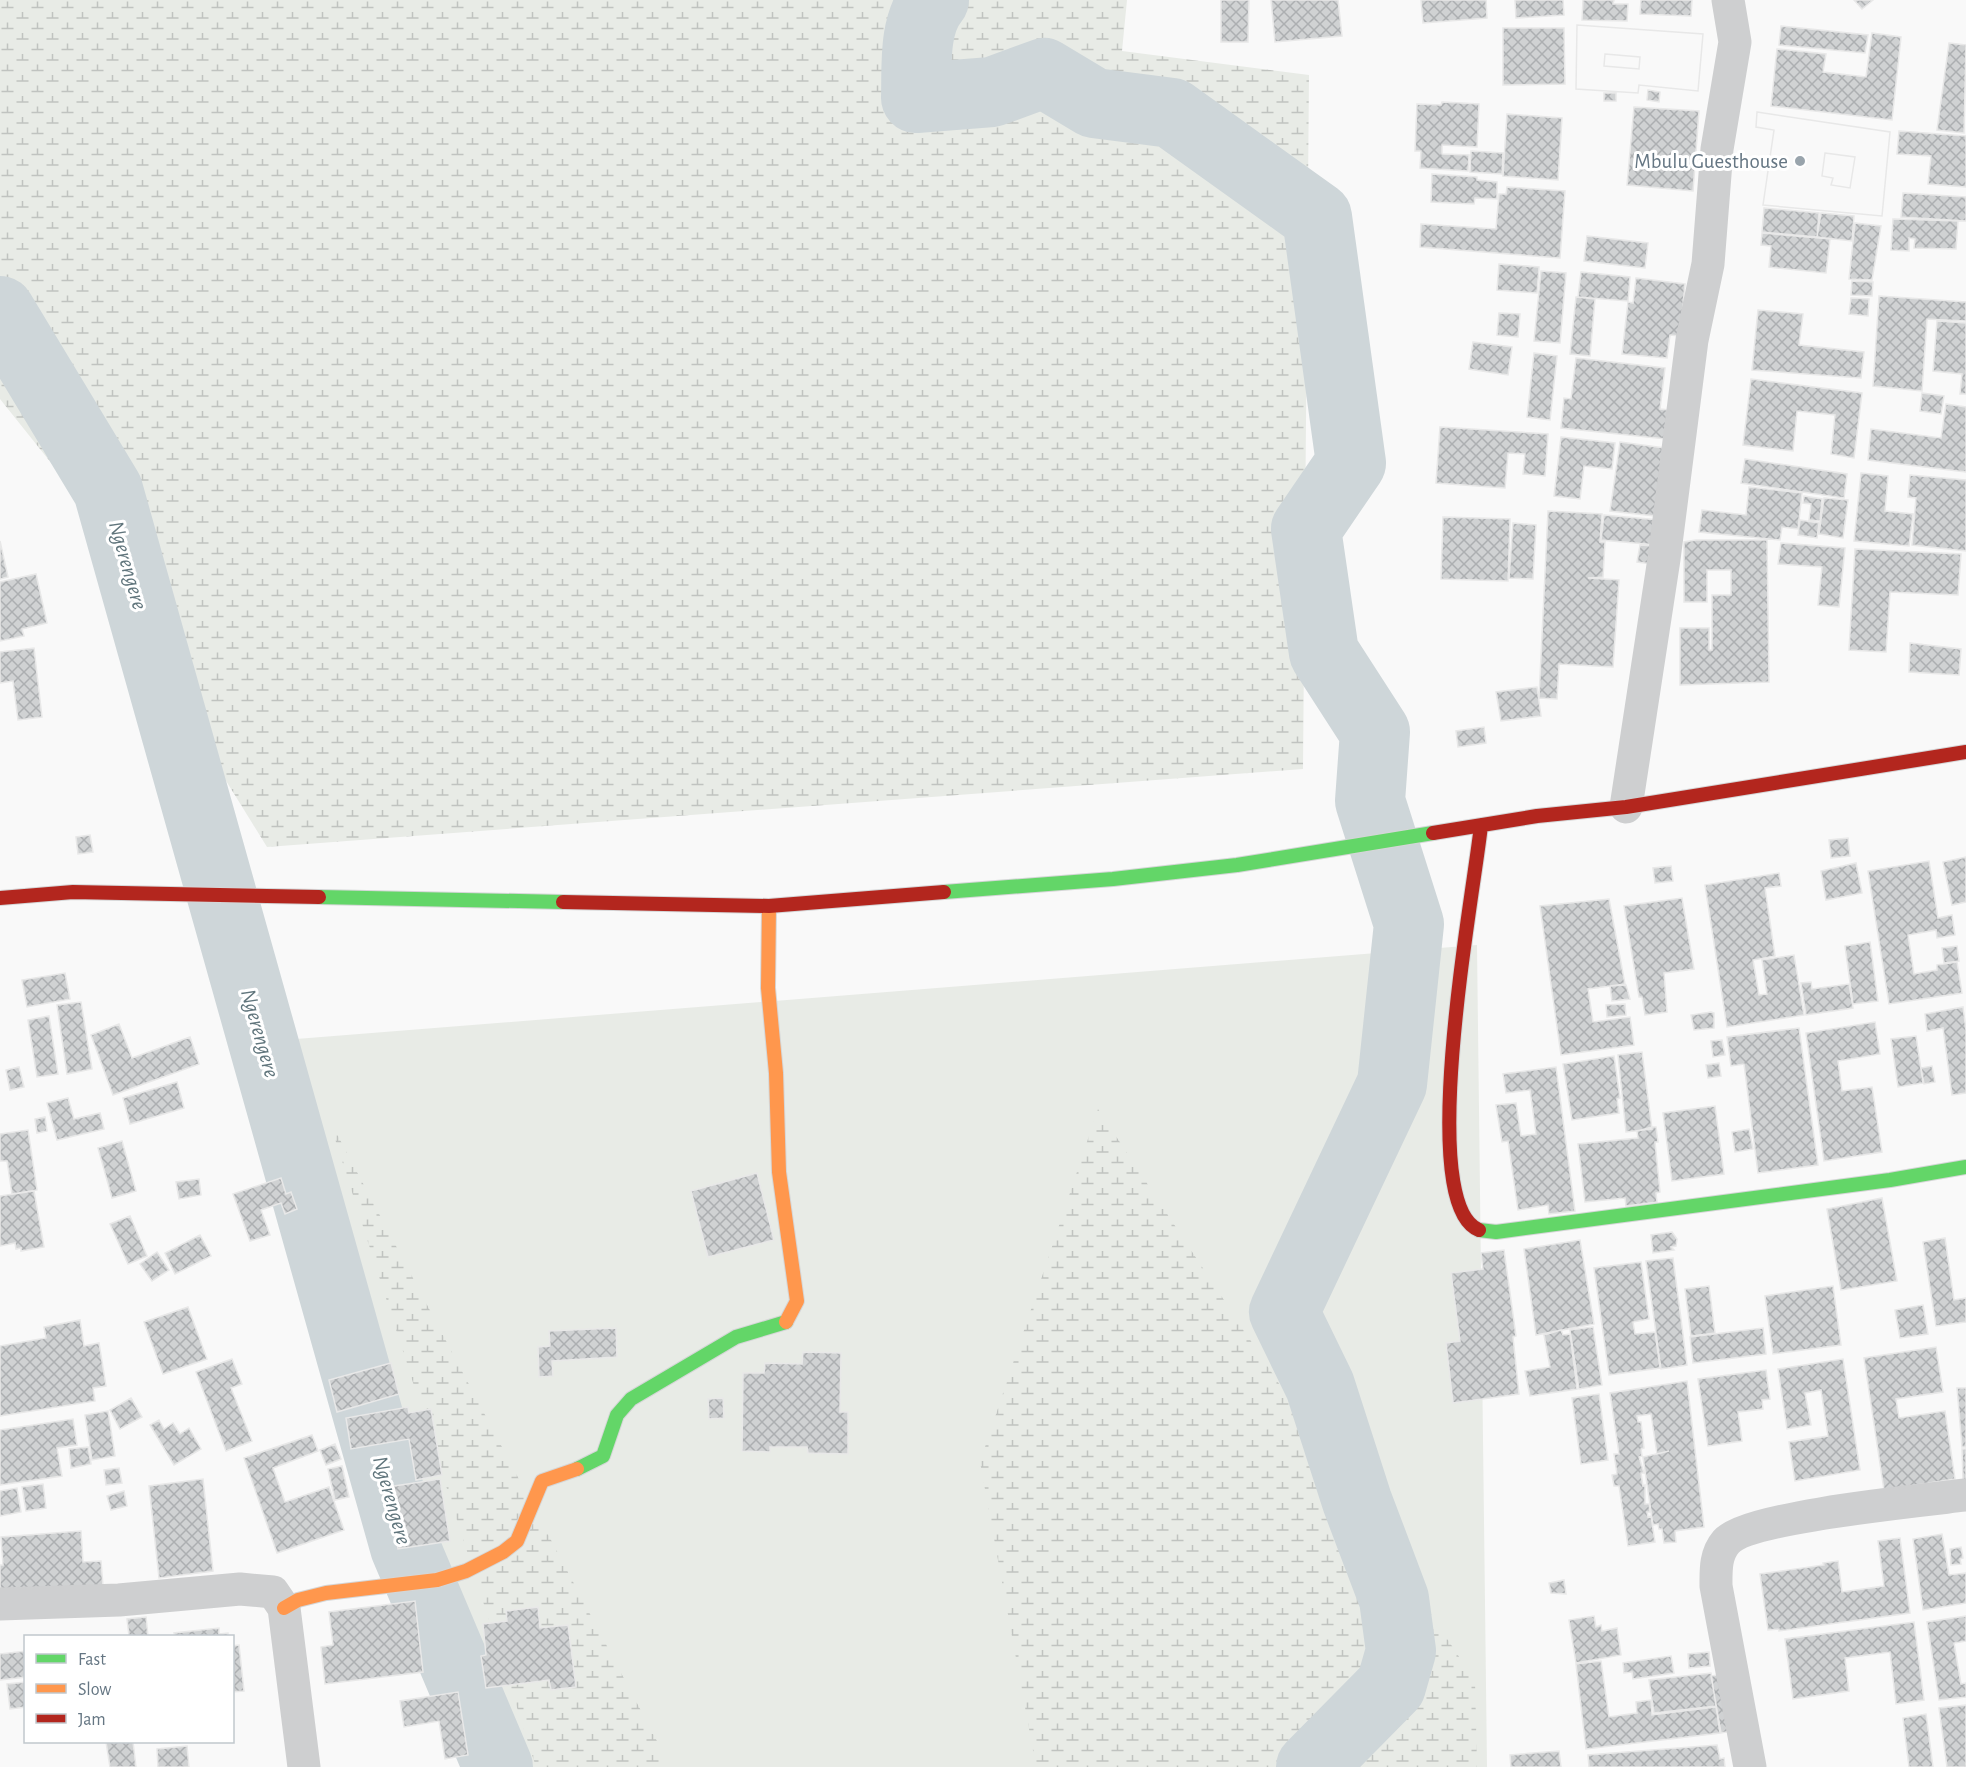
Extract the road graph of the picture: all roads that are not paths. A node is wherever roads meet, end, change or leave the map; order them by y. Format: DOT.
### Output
graph roads {
  1 [pos="1728,0"];
  2 [pos="1966,752"];
  3 [pos="1626,807"];
  4 [pos="1481,825"];
  5 [pos="0,898"];
  6 [pos="769,906"];
  7 [pos="1966,1167"];
  8 [pos="1966,1495"];
  9 [pos="0,1605"];
  10 [pos="284,1608"];
  11 [pos="304,1767"];
  12 [pos="1750,1767"];
  1 -- 3 [label="street"];
  2 -- 3 [label="street"];
  3 -- 4 [label="street"];
  4 -- 6 [label="street"];
  4 -- 7 [label="street"];
  5 -- 6 [label="street"];
  6 -- 10 [label="street"];
  8 -- 12 [label="street"];
  9 -- 10 [label="street"];
  10 -- 11 [label="street"];
}
